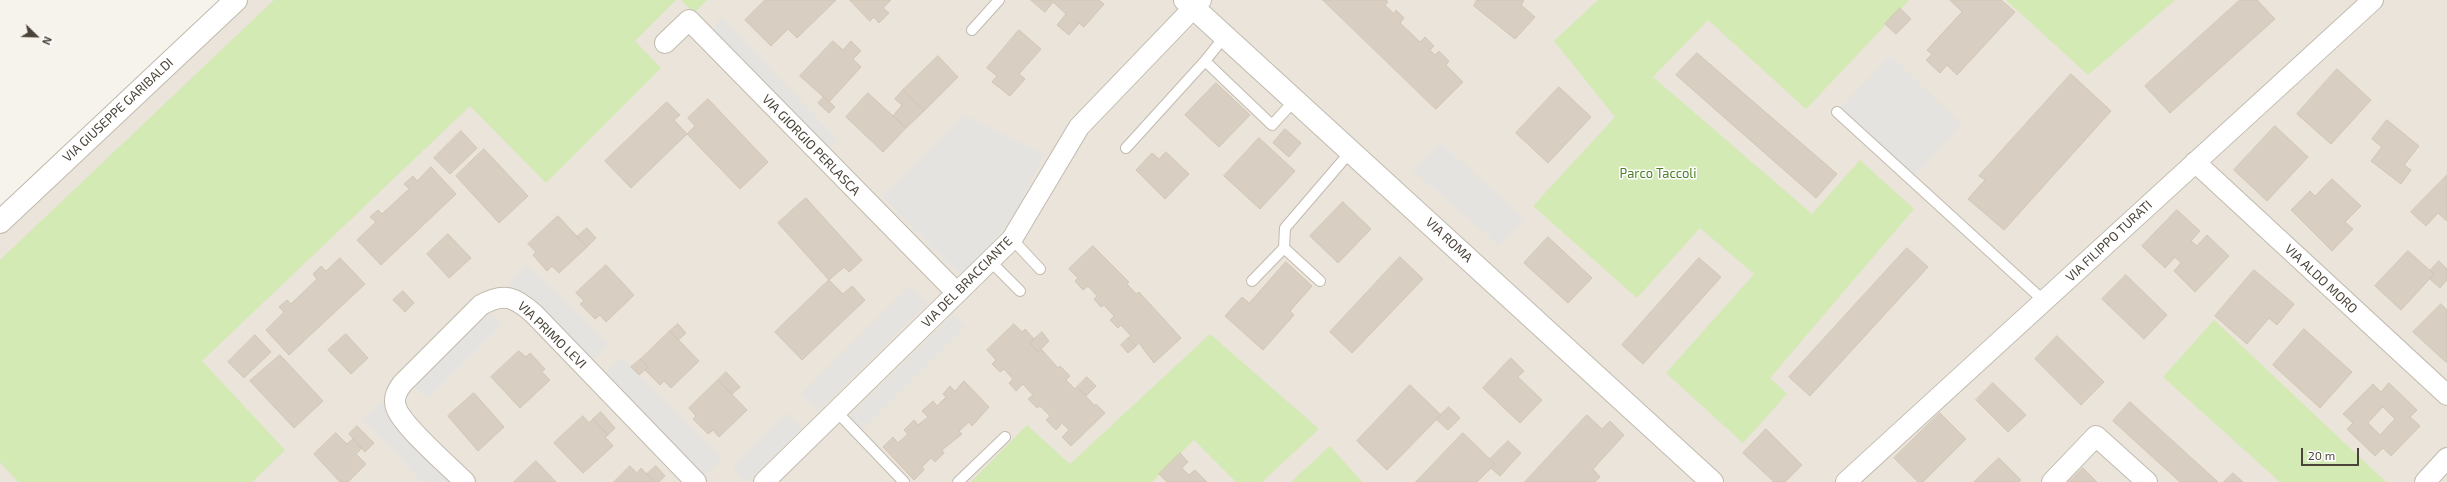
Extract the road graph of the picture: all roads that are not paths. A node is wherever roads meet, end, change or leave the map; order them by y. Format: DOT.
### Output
graph roads {
  1 [pos="236,0"];
  2 [pos="999,0"];
  3 [pos="2373,0"];
  4 [pos="1193,3"];
  5 [pos="972,30"];
  6 [pos="1225,36"];
  7 [pos="665,43"];
  8 [pos="1205,61"];
  9 [pos="1295,100"];
  10 [pos="1837,112"];
  11 [pos="1126,148"];
  12 [pos="1351,150"];
  13 [pos="2195,162"];
  14 [pos="0,222"];
  15 [pos="1012,240"];
  16 [pos="1284,248"];
  17 [pos="990,261"];
  18 [pos="1040,269"];
  19 [pos="1252,281"];
  20 [pos="1320,281"];
  21 [pos="1020,291"];
  22 [pos="957,293"];
  23 [pos="2044,301"];
  24 [pos="2447,395"];
  25 [pos="836,412"];
  26 [pos="1005,437"];
  27 [pos="2447,458"];
  28 [pos="465,482"];
  29 [pos="696,482"];
  30 [pos="764,482"];
  31 [pos="904,482"];
  32 [pos="958,482"];
  33 [pos="1712,482"];
  34 [pos="1846,482"];
  35 [pos="2052,482"];
  36 [pos="2147,482"];
  37 [pos="2424,482"];
  1 -- 14 [label="street, VIA GIUSEPPE GARIBALDI"];
  2 -- 5 [label="lane"];
  3 -- 13 [label="street, VIA FILIPPO TURATI"];
  4 -- 6 [label="street, VIA ROMA"];
  4 -- 15 [label="street, VIA DEL BRACCIANTE"];
  6 -- 8 [label="lane"];
  6 -- 9 [label="street, VIA ROMA"];
  7 -- 22 [label="street, VIA GIORGIO PERLASCA"];
  8 -- 9 [label="lane"];
  8 -- 11 [label="lane"];
  9 -- 12 [label="street, VIA ROMA"];
  10 -- 23 [label="lane"];
  12 -- 16 [label="lane"];
  12 -- 33 [label="street, VIA ROMA"];
  13 -- 23 [label="street, VIA FILIPPO TURATI"];
  13 -- 24 [label="street, VIA ALDO MORO"];
  15 -- 17 [label="street, VIA DEL BRACCIANTE"];
  15 -- 18 [label="lane"];
  16 -- 19 [label="lane"];
  16 -- 20 [label="lane"];
  17 -- 21 [label="lane"];
  17 -- 22 [label="street, VIA DEL BRACCIANTE"];
  22 -- 25 [label="street, VIA DEL BRACCIANTE"];
  23 -- 34 [label="street, VIA FILIPPO TURATI"];
  25 -- 30 [label="street, VIA DEL BRACCIANTE"];
  25 -- 31 [label="lane"];
  26 -- 32 [label="lane"];
  27 -- 37 [label="street"];
  28 -- 29 [label="street, VIA PRIMO LEVI"];
  35 -- 36 [label="street"];
}
